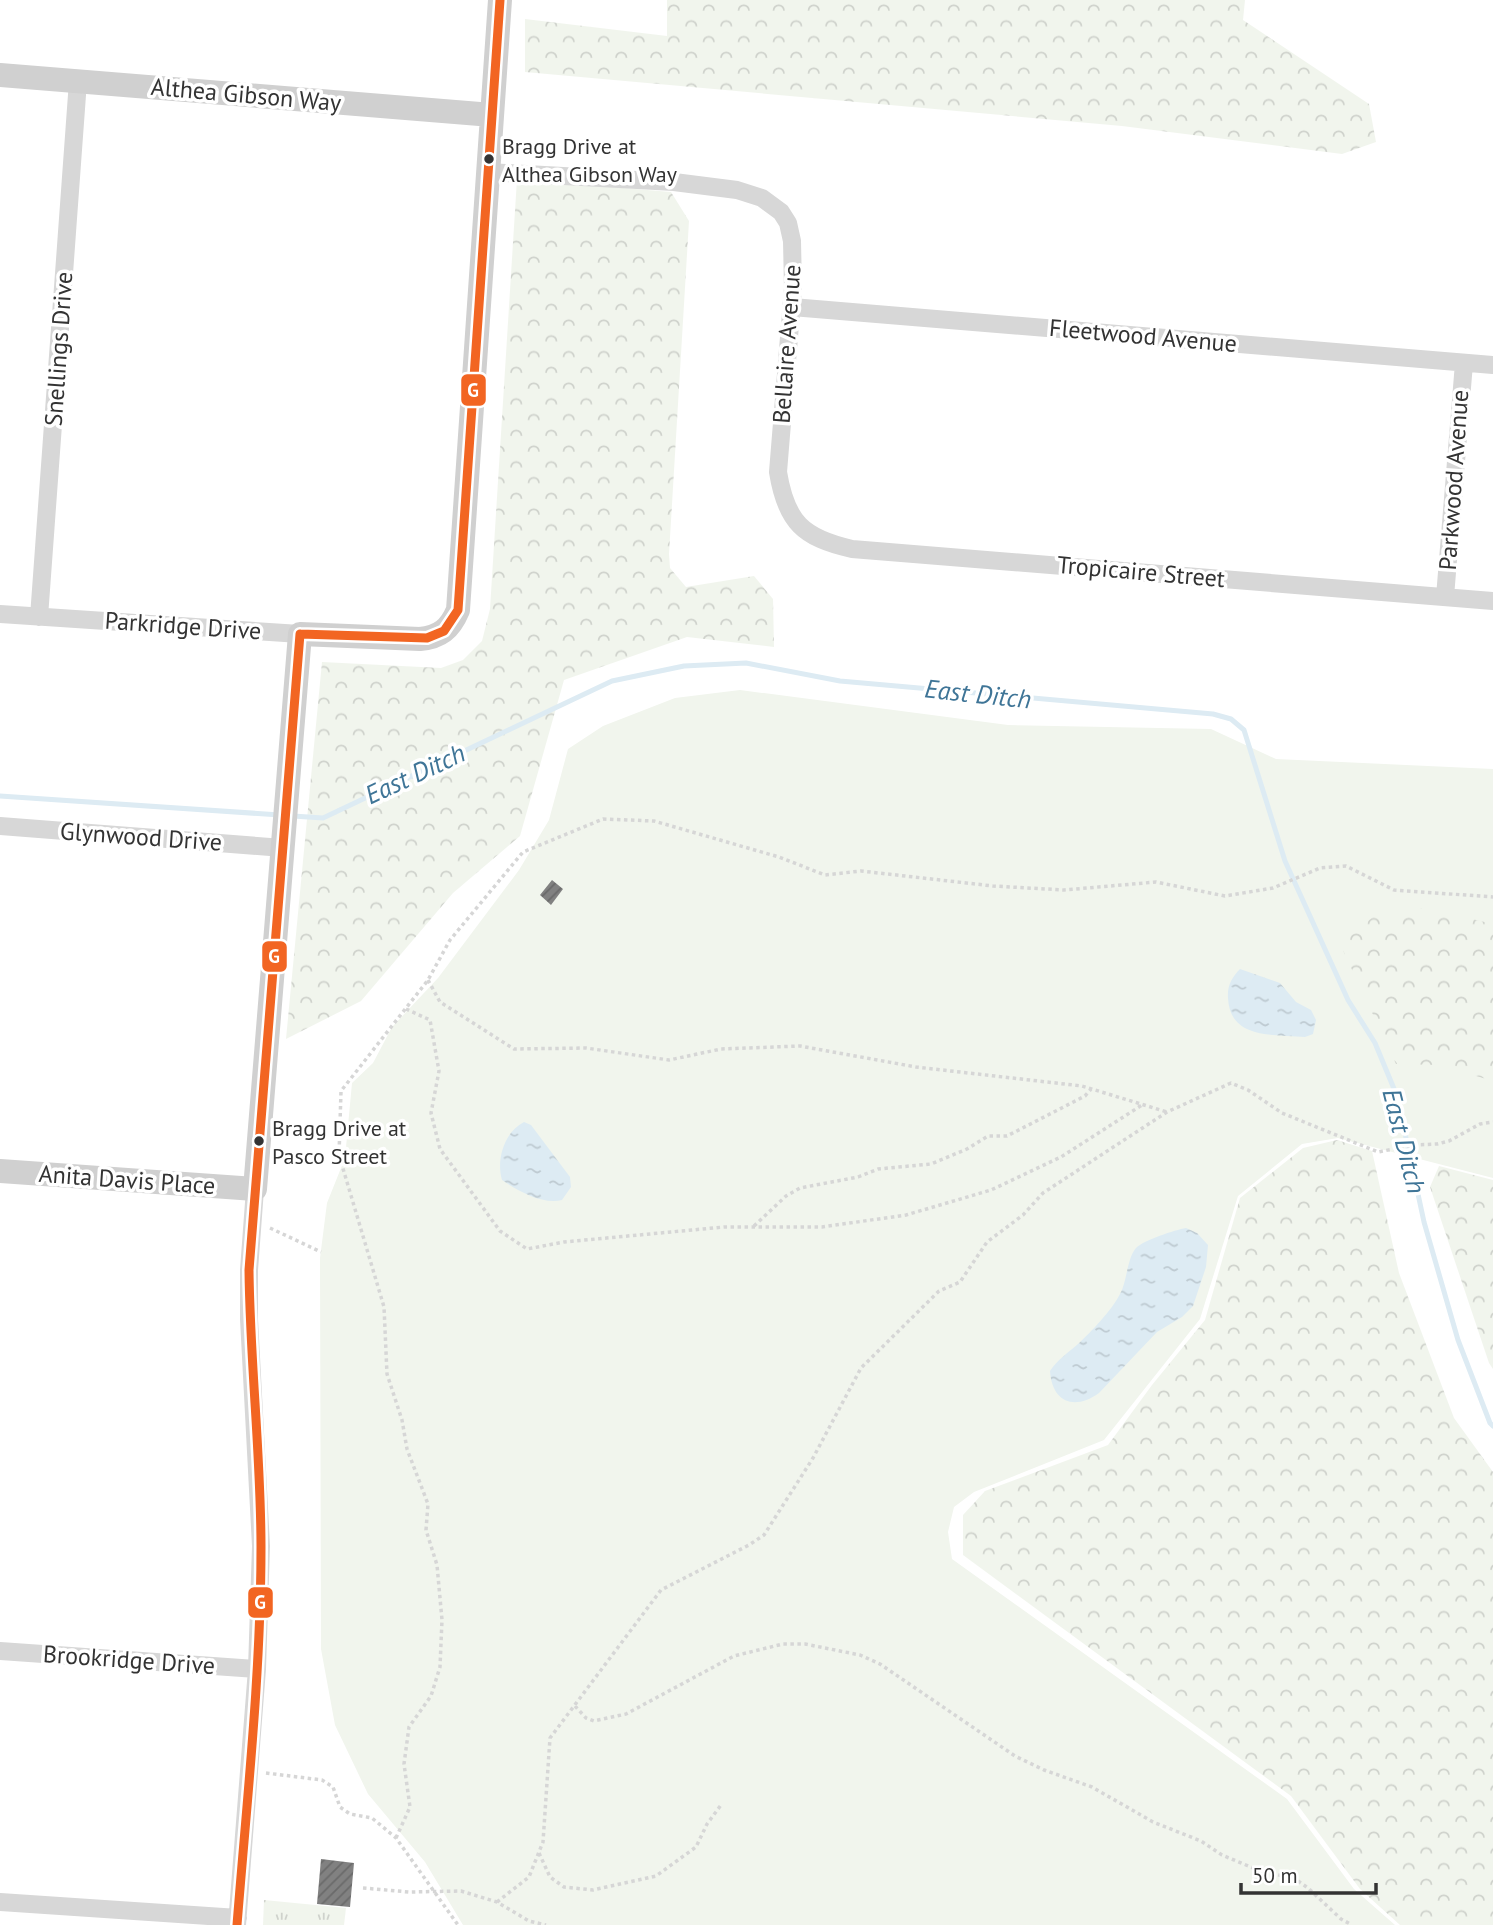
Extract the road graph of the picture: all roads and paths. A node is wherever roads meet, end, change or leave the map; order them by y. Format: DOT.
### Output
graph roads {
  1 [pos="500,0"];
  2 [pos="0,75"];
  3 [pos="78,81"];
  4 [pos="492,116"];
  5 [pos="488,172"];
  6 [pos="792,307"];
  7 [pos="1464,363"];
  8 [pos="1493,365"];
  9 [pos="795,522"];
  10 [pos="1445,597"];
  11 [pos="1493,601"];
  12 [pos="0,614"];
  13 [pos="39,617"];
  14 [pos="300,634"];
  15 [pos="0,826"];
  16 [pos="283,839"];
  17 [pos="1493,897"];
  18 [pos="428,980"];
  19 [pos="406,1008"];
  20 [pos="1091,1089"];
  21 [pos="1142,1105"];
  22 [pos="1167,1112"];
  23 [pos="1493,1122"];
  24 [pos="0,1171"];
  25 [pos="255,1189"];
  26 [pos="253,1220"];
  27 [pos="753,1227"];
  28 [pos="321,1252"];
  29 [pos="0,1651"];
  30 [pos="257,1669"];
  31 [pos="575,1706"];
  32 [pos="250,1772"];
  33 [pos="721,1805"];
  34 [pos="396,1838"];
  35 [pos="539,1853"];
  36 [pos="363,1888"];
  37 [pos="434,1891"];
  38 [pos="0,1902"];
  39 [pos="498,1902"];
  40 [pos="237,1922"];
  41 [pos="458,1925"];
  42 [pos="546,1925"];
  43 [pos="1352,1925"];
  1 -- 4 [label="street"];
  2 -- 3 [label="street, Althea Gibson Way"];
  3 -- 4 [label="street, Althea Gibson Way"];
  3 -- 13 [label="street, Snellings Drive"];
  4 -- 5 [label="street"];
  5 -- 6 [label="street, Bellaire Avenue"];
  5 -- 14 [label="street, Parkridge Drive"];
  6 -- 7 [label="street, Fleetwood Avenue"];
  6 -- 9 [label="street, Bellaire Avenue"];
  7 -- 8 [label="street, Fleetwood Avenue"];
  7 -- 10 [label="street, Parkwood Avenue"];
  9 -- 10 [label="street, Tropicaire Street"];
  10 -- 11 [label="street, Tropicaire Street"];
  12 -- 13 [label="street, Parkridge Drive"];
  13 -- 14 [label="street, Parkridge Drive"];
  14 -- 16 [label="street"];
  15 -- 16 [label="street, Glynwood Drive"];
  16 -- 25 [label="street"];
  17 -- 18 [label="path"];
  18 -- 19 [label="path"];
  18 -- 20 [label="path"];
  19 -- 27 [label="path"];
  19 -- 34 [label="path"];
  20 -- 21 [label="path"];
  20 -- 27 [label="path"];
  21 -- 22 [label="path"];
  21 -- 27 [label="path"];
  22 -- 23 [label="path"];
  22 -- 31 [label="path"];
  24 -- 25 [label="street, Anita Davis Place"];
  25 -- 26 [label="street"];
  26 -- 28 [label="path"];
  26 -- 30 [label="street"];
  29 -- 30 [label="street, Brookridge Drive"];
  30 -- 32 [label="street"];
  31 -- 35 [label="path"];
  31 -- 43 [label="path"];
  32 -- 34 [label="path"];
  32 -- 40 [label="street"];
  33 -- 35 [label="path"];
  34 -- 37 [label="path"];
  35 -- 39 [label="path"];
  36 -- 37 [label="path"];
  37 -- 39 [label="path"];
  37 -- 41 [label="path"];
  38 -- 40 [label="street"];
  39 -- 42 [label="path"];
}
